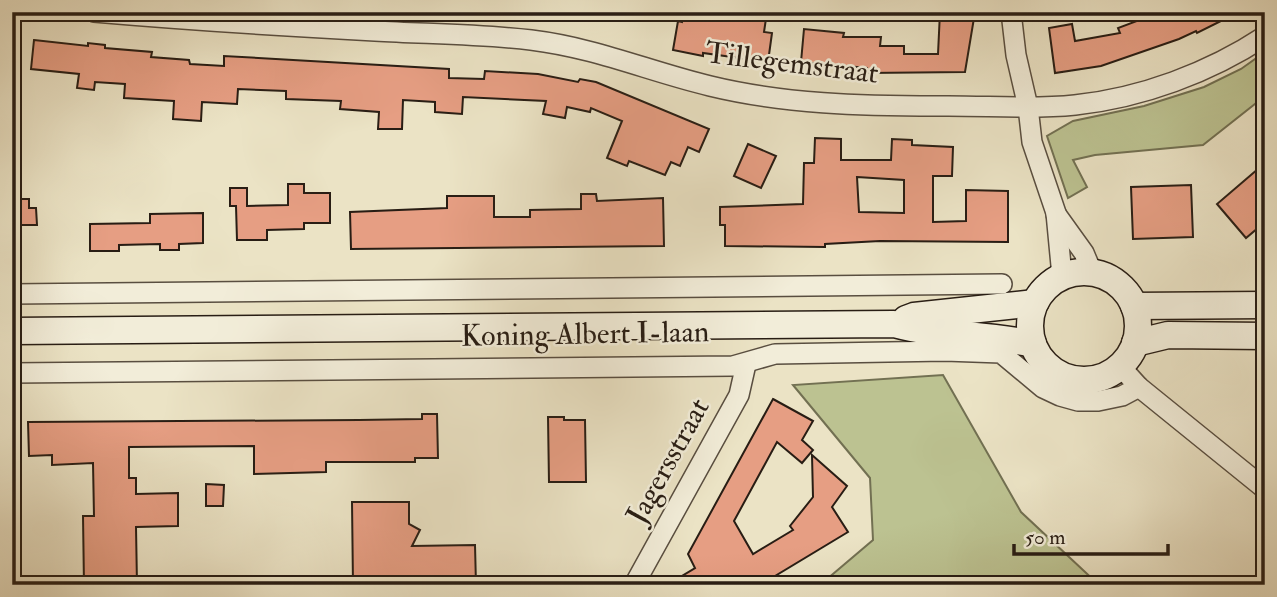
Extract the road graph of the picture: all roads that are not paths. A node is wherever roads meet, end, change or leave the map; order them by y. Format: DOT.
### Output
graph roads {
  1 [pos="94,12"];
  2 [pos="1011,12"];
  3 [pos="1265,36"];
  4 [pos="1028,107"];
  5 [pos="1056,213"];
  6 [pos="1092,272"];
  7 [pos="1062,276"];
  8 [pos="1002,284"];
  9 [pos="912,286"];
  10 [pos="12,294"];
  11 [pos="1035,303"];
  12 [pos="1265,305"];
  13 [pos="1134,306"];
  14 [pos="908,323"];
  15 [pos="12,331"];
  16 [pos="1265,336"];
  17 [pos="1135,343"];
  18 [pos="1033,344"];
  19 [pos="746,364"];
  20 [pos="1120,366"];
  21 [pos="12,373"];
  22 [pos="1139,387"];
  23 [pos="1265,489"];
  24 [pos="635,585"];
  1 -- 4 [label="street, Tillegemstraat"];
  2 -- 4 [label="street"];
  3 -- 4 [label="street"];
  4 -- 5 [label="street"];
  5 -- 6 [label="street"];
  5 -- 7 [label="street"];
  6 -- 7 [label="main road"];
  6 -- 13 [label="main road"];
  7 -- 11 [label="main road"];
  8 -- 9 [label="street, Koning Albert I-laan"];
  9 -- 10 [label="street, Koning Albert I-laan"];
  9 -- 14 [label="street"];
  11 -- 14 [label="main road, Koning Albert I-laan"];
  11 -- 18 [label="main road"];
  12 -- 13 [label="main road"];
  13 -- 17 [label="main road"];
  14 -- 15 [label="main road, Koning Albert I-laan"];
  14 -- 18 [label="main road, Koning Albert I-laan"];
  16 -- 17 [label="main road"];
  17 -- 20 [label="main road"];
  18 -- 20 [label="main road"];
  19 -- 21 [label="street, Koning Albert I-laan"];
  19 -- 22 [label="street, Koning Albert I-laan"];
  19 -- 24 [label="street, Jagersstraat"];
  20 -- 22 [label="street"];
  22 -- 23 [label="street"];
}
